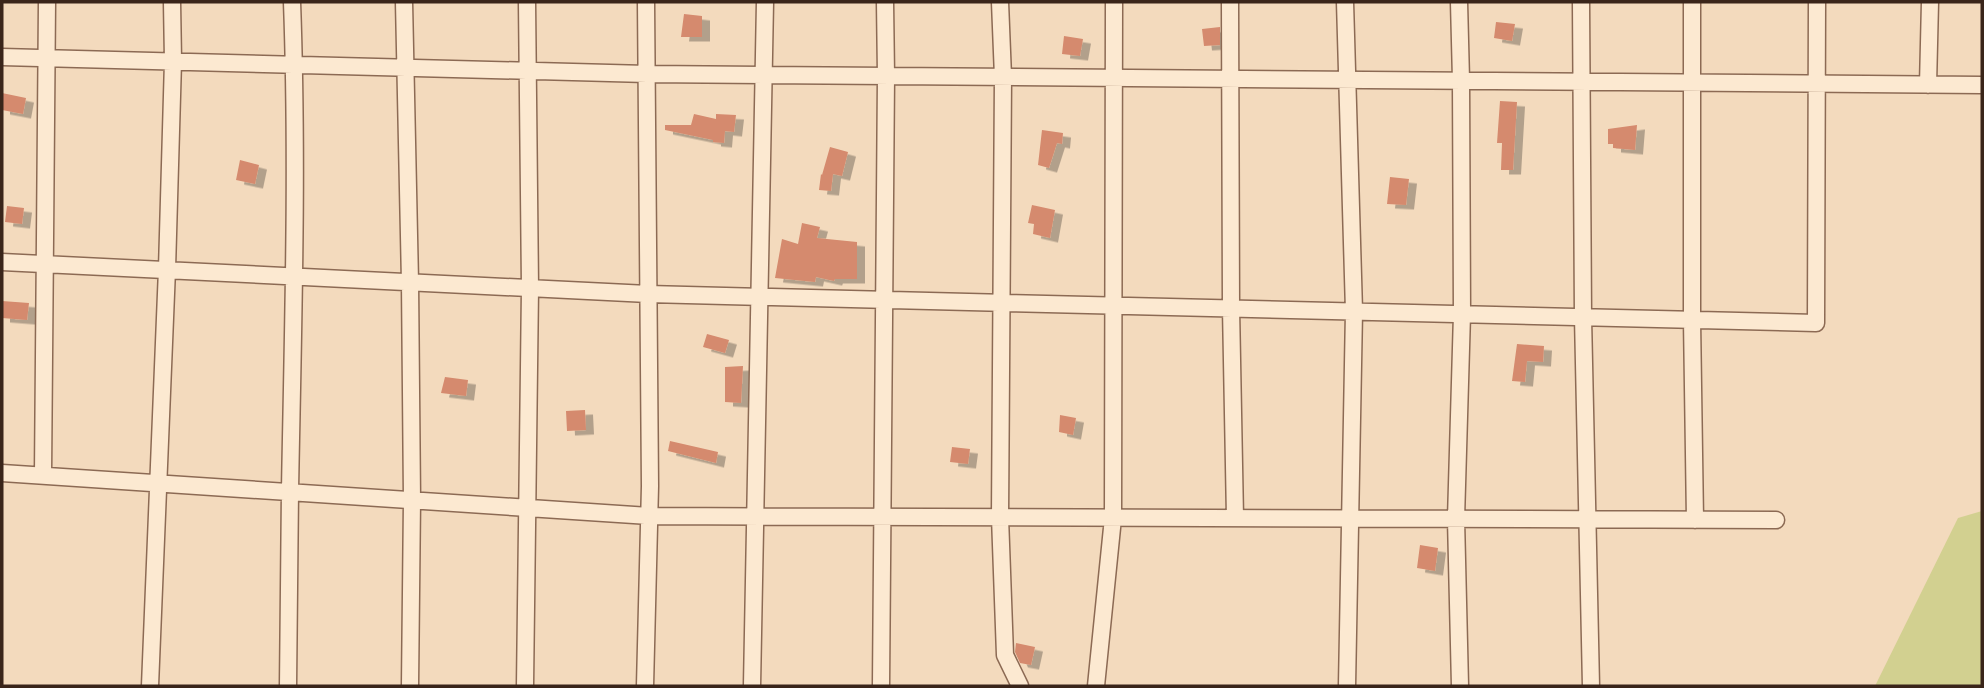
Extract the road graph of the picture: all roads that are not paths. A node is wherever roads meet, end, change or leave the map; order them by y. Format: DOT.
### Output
graph roads {
  1 [pos="47,2"];
  2 [pos="172,2"];
  3 [pos="292,2"];
  4 [pos="404,2"];
  5 [pos="527,2"];
  6 [pos="646,2"];
  7 [pos="765,2"];
  8 [pos="885,2"];
  9 [pos="1000,2"];
  10 [pos="1114,2"];
  11 [pos="1230,2"];
  12 [pos="1345,2"];
  13 [pos="1459,2"];
  14 [pos="1581,2"];
  15 [pos="1692,2"];
  16 [pos="1817,2"];
  17 [pos="1930,2"];
  18 [pos="2,57"];
  19 [pos="46,58"];
  20 [pos="173,61"];
  21 [pos="295,66"];
  22 [pos="405,69"];
  23 [pos="528,71"];
  24 [pos="647,74"];
  25 [pos="765,75"];
  26 [pos="887,76"];
  27 [pos="1003,77"];
  28 [pos="1114,78"];
  29 [pos="1231,79"];
  30 [pos="1349,80"];
  31 [pos="1461,80"];
  32 [pos="1582,81"];
  33 [pos="1692,82"];
  34 [pos="1817,83"];
  35 [pos="1928,85"];
  36 [pos="1982,85"];
  37 [pos="2,262"];
  38 [pos="46,263"];
  39 [pos="167,269"];
  40 [pos="295,275"];
  41 [pos="410,282"];
  42 [pos="530,288"];
  43 [pos="648,294"];
  44 [pos="758,297"];
  45 [pos="883,300"];
  46 [pos="1001,303"];
  47 [pos="1113,306"];
  48 [pos="1231,309"];
  49 [pos="1354,311"];
  50 [pos="1462,314"];
  51 [pos="1583,317"];
  52 [pos="1692,320"];
  53 [pos="2,472"];
  54 [pos="43,475"];
  55 [pos="159,483"];
  56 [pos="290,492"];
  57 [pos="412,500"];
  58 [pos="529,508"];
  59 [pos="649,516"];
  60 [pos="755,517"];
  61 [pos="881,517"];
  62 [pos="1000,517"];
  63 [pos="1113,518"];
  64 [pos="1235,518"];
  65 [pos="1352,519"];
  66 [pos="1456,519"];
  67 [pos="1589,520"];
  68 [pos="1695,520"];
  69 [pos="1776,520"];
  70 [pos="150,686"];
  71 [pos="288,686"];
  72 [pos="410,686"];
  73 [pos="525,686"];
  74 [pos="645,686"];
  75 [pos="752,686"];
  76 [pos="881,686"];
  77 [pos="1020,686"];
  78 [pos="1096,686"];
  79 [pos="1347,686"];
  80 [pos="1460,686"];
  81 [pos="1591,686"];
  1 -- 19 [label="street"];
  2 -- 20 [label="street"];
  3 -- 21 [label="street"];
  4 -- 22 [label="street"];
  5 -- 23 [label="street"];
  6 -- 24 [label="street"];
  7 -- 25 [label="street"];
  8 -- 26 [label="street"];
  9 -- 27 [label="street"];
  10 -- 28 [label="street"];
  11 -- 29 [label="street"];
  12 -- 30 [label="street"];
  13 -- 31 [label="street"];
  14 -- 32 [label="street"];
  15 -- 33 [label="street"];
  16 -- 34 [label="street"];
  17 -- 35 [label="street"];
  18 -- 19 [label="street"];
  19 -- 20 [label="street"];
  19 -- 38 [label="street"];
  20 -- 21 [label="street"];
  20 -- 39 [label="street"];
  21 -- 22 [label="street"];
  21 -- 40 [label="street"];
  22 -- 23 [label="street"];
  22 -- 41 [label="street"];
  23 -- 24 [label="street"];
  23 -- 42 [label="street"];
  24 -- 25 [label="street"];
  24 -- 43 [label="street"];
  25 -- 26 [label="street"];
  25 -- 44 [label="street"];
  26 -- 27 [label="street"];
  26 -- 45 [label="street"];
  27 -- 28 [label="street"];
  27 -- 46 [label="street"];
  28 -- 29 [label="street"];
  28 -- 47 [label="street"];
  29 -- 30 [label="street"];
  29 -- 48 [label="street"];
  30 -- 31 [label="street"];
  30 -- 49 [label="street"];
  31 -- 32 [label="street"];
  31 -- 50 [label="street"];
  32 -- 33 [label="street"];
  32 -- 51 [label="street"];
  33 -- 34 [label="street"];
  33 -- 52 [label="street"];
  34 -- 35 [label="street"];
  34 -- 52 [label="street"];
  35 -- 36 [label="street"];
  37 -- 38 [label="street"];
  38 -- 39 [label="street"];
  38 -- 54 [label="street"];
  39 -- 40 [label="street"];
  39 -- 55 [label="street"];
  40 -- 41 [label="street"];
  40 -- 56 [label="street"];
  41 -- 42 [label="street"];
  41 -- 57 [label="street"];
  42 -- 43 [label="street"];
  42 -- 58 [label="street"];
  43 -- 44 [label="street"];
  43 -- 59 [label="street"];
  44 -- 45 [label="street"];
  44 -- 60 [label="street"];
  45 -- 46 [label="street"];
  45 -- 61 [label="street"];
  46 -- 47 [label="street"];
  46 -- 62 [label="street"];
  47 -- 48 [label="street"];
  47 -- 63 [label="street"];
  48 -- 49 [label="street"];
  48 -- 64 [label="street"];
  49 -- 50 [label="street"];
  49 -- 65 [label="street"];
  50 -- 51 [label="street"];
  50 -- 66 [label="street"];
  51 -- 52 [label="street"];
  51 -- 67 [label="street"];
  52 -- 68 [label="street"];
  53 -- 54 [label="street"];
  54 -- 55 [label="street"];
  55 -- 56 [label="street"];
  55 -- 70 [label="street"];
  56 -- 57 [label="street"];
  56 -- 71 [label="street"];
  57 -- 58 [label="street"];
  57 -- 72 [label="street"];
  58 -- 59 [label="street"];
  58 -- 73 [label="street"];
  59 -- 60 [label="street"];
  59 -- 74 [label="street"];
  60 -- 61 [label="street"];
  60 -- 75 [label="street"];
  61 -- 62 [label="street"];
  61 -- 76 [label="street"];
  62 -- 63 [label="street"];
  62 -- 77 [label="street"];
  63 -- 64 [label="street"];
  63 -- 78 [label="street"];
  64 -- 65 [label="street"];
  65 -- 66 [label="street"];
  65 -- 79 [label="street"];
  66 -- 67 [label="street"];
  66 -- 80 [label="street"];
  67 -- 68 [label="street"];
  67 -- 81 [label="street"];
  68 -- 69 [label="street"];
}
